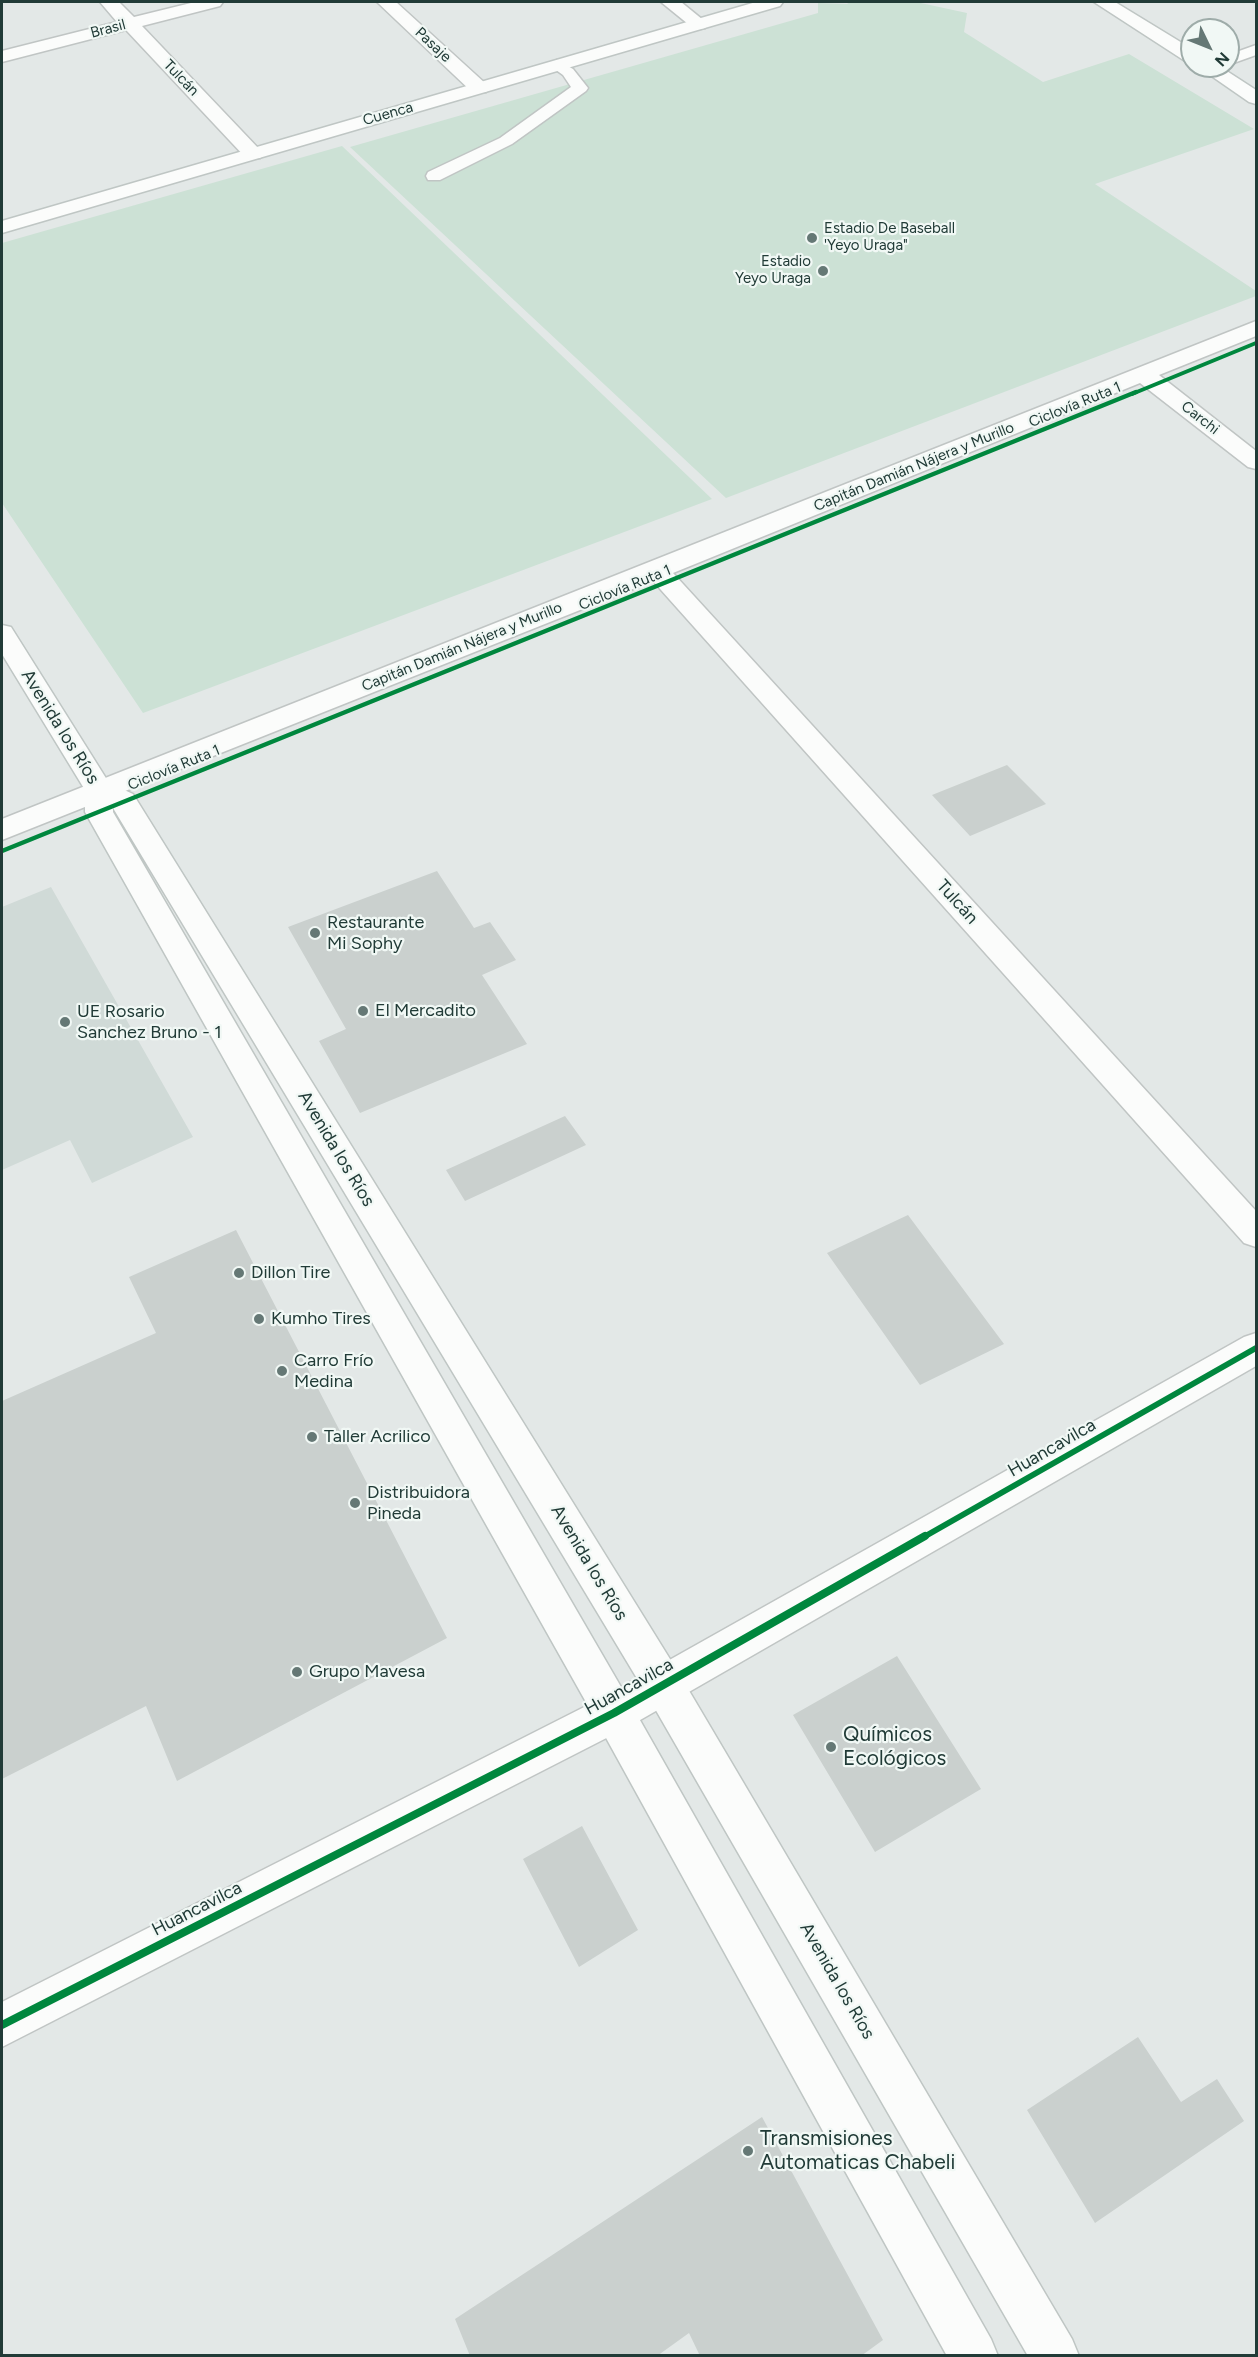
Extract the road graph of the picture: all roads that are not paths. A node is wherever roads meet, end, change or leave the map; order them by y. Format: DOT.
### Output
graph roads {
  1 [pos="109,2"];
  2 [pos="214,2"];
  3 [pos="386,2"];
  4 [pos="670,2"];
  5 [pos="774,2"];
  6 [pos="1103,2"];
  7 [pos="129,24"];
  8 [pos="699,24"];
  9 [pos="1180,50"];
  10 [pos="1257,50"];
  11 [pos="1240,56"];
  12 [pos="2,57"];
  13 [pos="557,65"];
  14 [pos="1226,78"];
  15 [pos="479,88"];
  16 [pos="1257,98"];
  17 [pos="253,154"];
  18 [pos="434,176"];
  19 [pos="2,227"];
  20 [pos="1257,328"];
  21 [pos="1144,375"];
  22 [pos="1257,462"];
  23 [pos="657,570"];
  24 [pos="2,633"];
  25 [pos="99,790"];
  26 [pos="2,830"];
  27 [pos="1257,1233"];
  28 [pos="1257,1348"];
  29 [pos="664,1686"];
  30 [pos="614,1713"];
  31 [pos="2,2025"];
  32 [pos="974,2355"];
  33 [pos="1055,2355"];
  1 -- 7 [label="street, Tulcán"];
  2 -- 7 [label="street, Brasil"];
  3 -- 15 [label="street, Pasaje"];
  4 -- 8 [label="street"];
  5 -- 8 [label="street, Cuenca"];
  6 -- 9 [label="street"];
  7 -- 12 [label="street, Brasil"];
  7 -- 17 [label="street, Tulcán"];
  8 -- 13 [label="street, Cuenca"];
  10 -- 11 [label="lane"];
  13 -- 15 [label="street, Cuenca"];
  13 -- 18 [label="lane"];
  14 -- 16 [label="street"];
  15 -- 17 [label="street, Cuenca"];
  17 -- 19 [label="street, Cuenca"];
  20 -- 21 [label="street, Capitán Damián Nájera y Murillo"];
  21 -- 22 [label="street, Carchi"];
  21 -- 23 [label="street, Capitán Damián Nájera y Murillo"];
  23 -- 25 [label="street, Capitán Damián Nájera y Murillo"];
  23 -- 27 [label="street, Tulcán"];
  24 -- 25 [label="street, Avenida los Ríos"];
  25 -- 26 [label="street, Capitán Damián Nájera y Murillo"];
  25 -- 29 [label="street, Avenida los Ríos"];
  25 -- 30 [label="street, Avenida los Ríos"];
  28 -- 29 [label="street, Huancavilca"];
  29 -- 30 [label="street, Huancavilca"];
  29 -- 33 [label="street, Avenida los Ríos"];
  30 -- 31 [label="street, Huancavilca"];
  30 -- 32 [label="street, Avenida los Ríos"];
}
